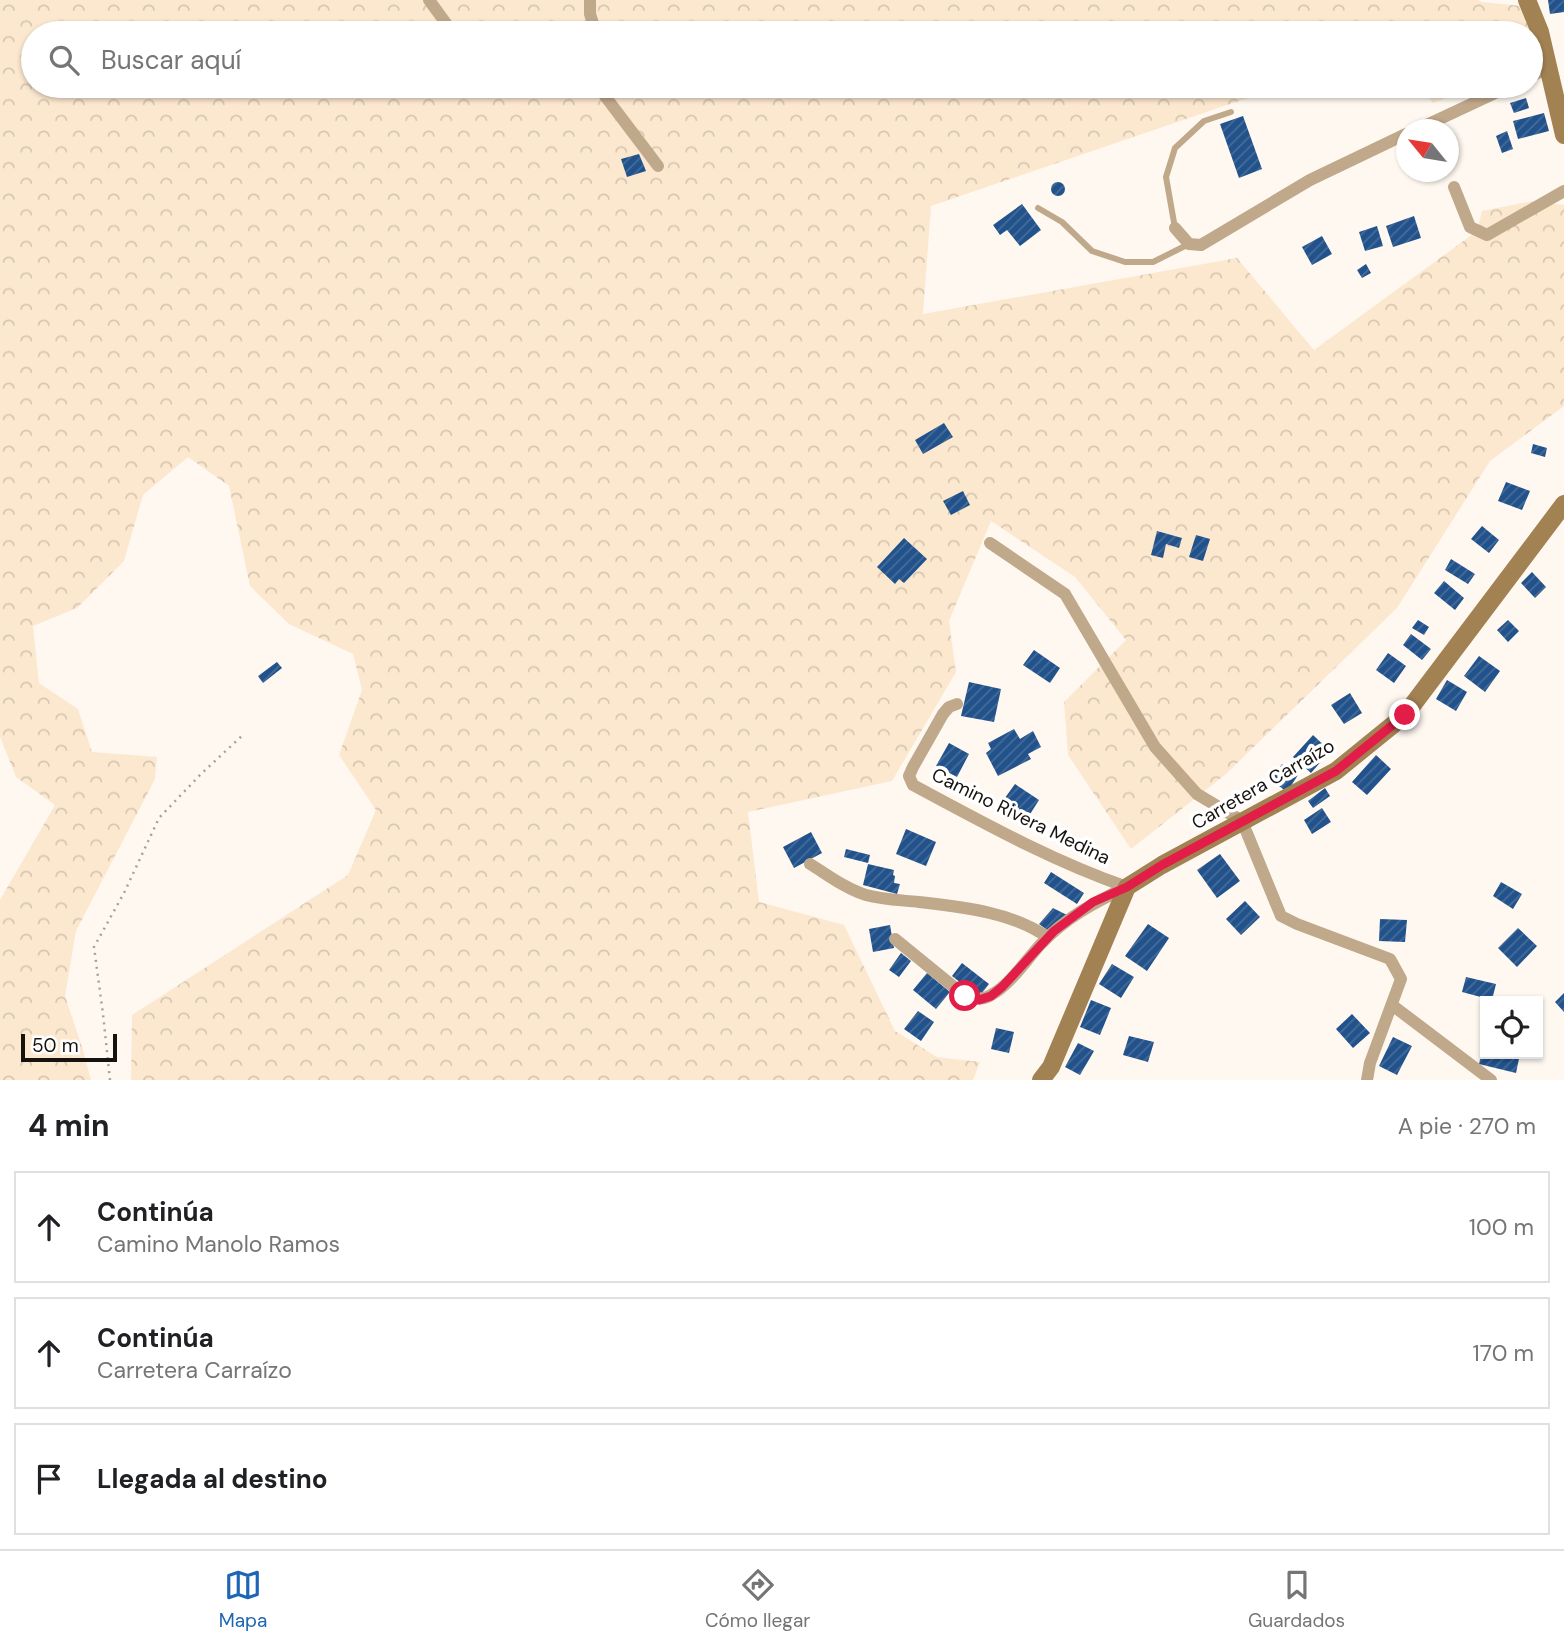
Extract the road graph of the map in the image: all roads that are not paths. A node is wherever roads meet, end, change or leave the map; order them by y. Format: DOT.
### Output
graph roads {
  1 [pos="429,0"];
  2 [pos="590,0"];
  3 [pos="1527,0"];
  4 [pos="444,21"];
  5 [pos="592,21"];
  6 [pos="1536,21"];
  7 [pos="1543,46"];
  8 [pos="1548,68"];
  9 [pos="1543,70"];
  10 [pos="607,98"];
  11 [pos="1484,98"];
  12 [pos="1231,111"];
  13 [pos="1440,119"];
  14 [pos="1564,135"];
  15 [pos="1396,139"];
  16 [pos="658,166"];
  17 [pos="1454,187"];
  18 [pos="1564,191"];
  19 [pos="1038,208"];
  20 [pos="1175,228"];
  21 [pos="1189,244"];
  22 [pos="1564,504"];
  23 [pos="990,543"];
  24 [pos="957,704"];
  25 [pos="1242,821"];
  26 [pos="810,864"];
  27 [pos="1127,887"];
  28 [pos="1047,937"];
  29 [pos="895,939"];
  30 [pos="1392,1005"];
  31 [pos="1041,1080"];
  32 [pos="1367,1080"];
  33 [pos="1491,1080"];
  1 -- 4 [label="street"];
  2 -- 5 [label="street"];
  3 -- 6 [label="street"];
  7 -- 8 [label="street"];
  8 -- 9 [label="street"];
  8 -- 14 [label="street"];
  10 -- 16 [label="street"];
  11 -- 13 [label="street"];
  12 -- 20 [label="lane"];
  15 -- 21 [label="street"];
  17 -- 18 [label="street"];
  19 -- 21 [label="lane"];
  20 -- 21 [label="street"];
  22 -- 25 [label="street, Carretera Carraízo"];
  23 -- 25 [label="street"];
  24 -- 27 [label="street, Camino Rivera Medina"];
  25 -- 27 [label="street, Carretera Carraízo"];
  25 -- 30 [label="street"];
  26 -- 28 [label="street"];
  27 -- 28 [label="street"];
  27 -- 31 [label="street"];
  28 -- 29 [label="street"];
  30 -- 32 [label="street"];
  30 -- 33 [label="street"];
}
